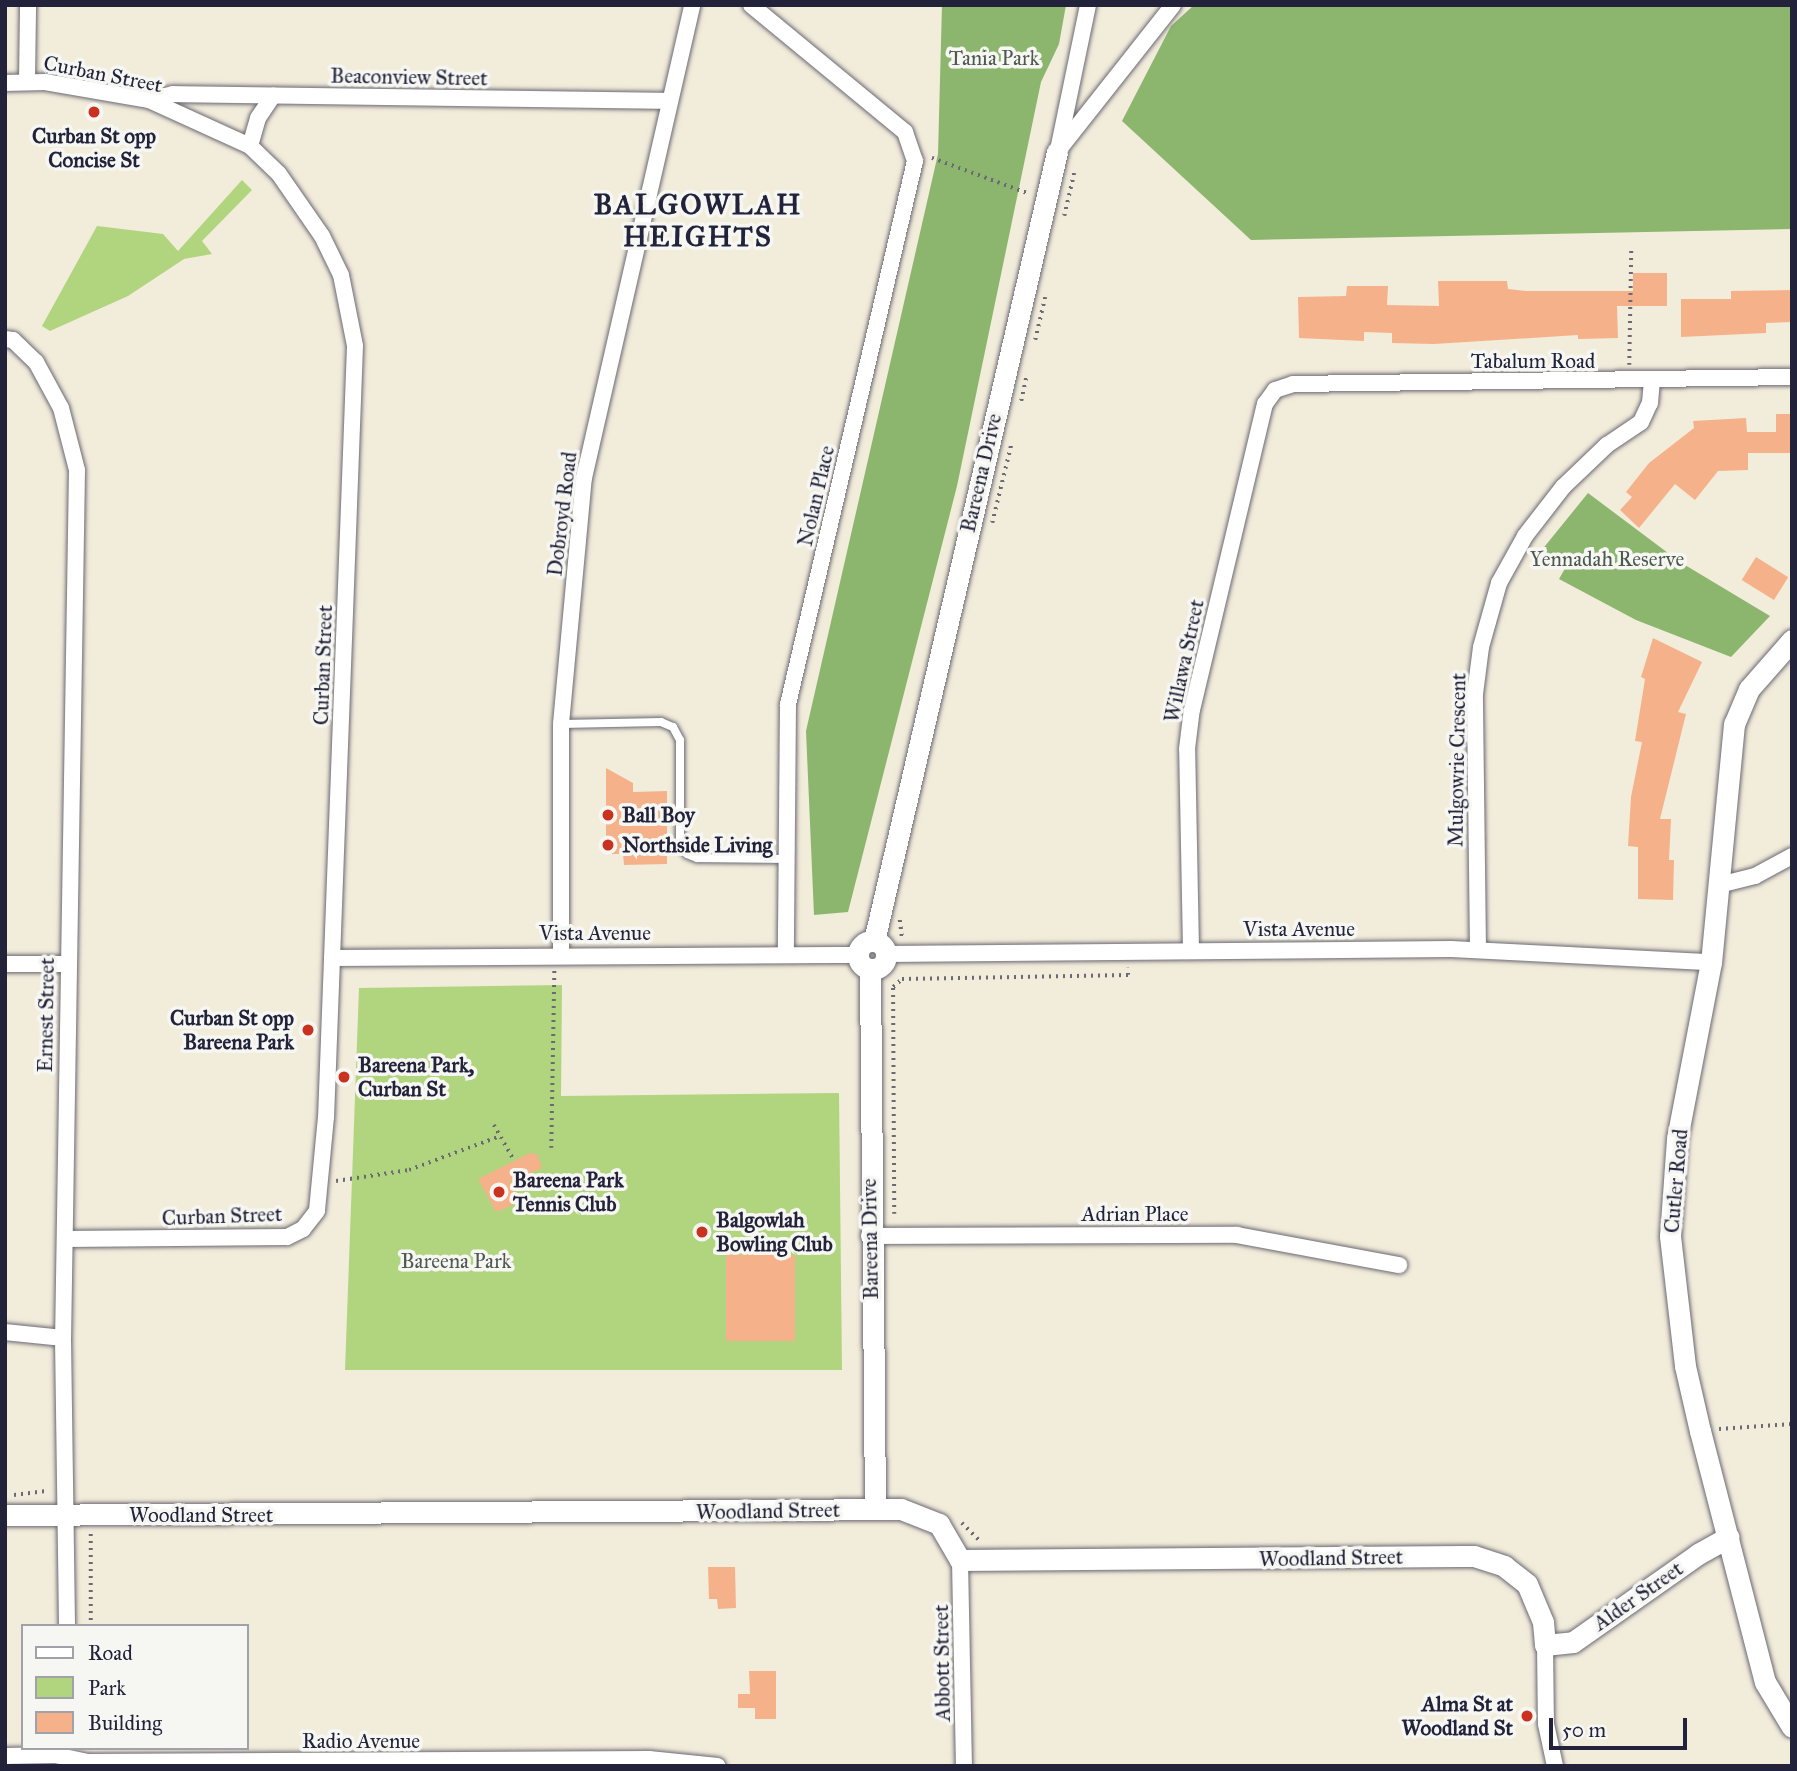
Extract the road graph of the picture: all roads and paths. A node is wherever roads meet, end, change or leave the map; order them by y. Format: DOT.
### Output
graph roads {
  1 [pos="28,5"];
  2 [pos="692,5"];
  3 [pos="751,5"];
  4 [pos="1088,5"];
  5 [pos="1173,5"];
  6 [pos="1074,75"];
  7 [pos="27,81"];
  8 [pos="5,83"];
  9 [pos="1106,86"];
  10 [pos="273,96"];
  11 [pos="149,100"];
  12 [pos="669,101"];
  13 [pos="250,146"];
  14 [pos="914,152"];
  15 [pos="1058,152"];
  16 [pos="1045,199"];
  17 [pos="1631,248"];
  18 [pos="5,339"];
  19 [pos="1792,377"];
  20 [pos="1652,380"];
  21 [pos="1629,381"];
  22 [pos="1275,390"];
  23 [pos="1792,640"];
  24 [pos="561,724"];
  25 [pos="1792,856"];
  26 [pos="786,859"];
  27 [pos="1719,886"];
  28 [pos="880,947"];
  29 [pos="1191,950"];
  30 [pos="1478,950"];
  31 [pos="1127,952"];
  32 [pos="561,953"];
  33 [pos="786,954"];
  34 [pos="332,958"];
  35 [pos="1711,962"];
  36 [pos="5,964"];
  37 [pos="67,964"];
  38 [pos="872,968"];
  39 [pos="922,971"];
  40 [pos="956,978"];
  41 [pos="893,1008"];
  42 [pos="494,1125"];
  43 [pos="500,1136"];
  44 [pos="551,1148"];
  45 [pos="514,1160"];
  46 [pos="336,1181"];
  47 [pos="869,1236"];
  48 [pos="895,1236"];
  49 [pos="65,1239"];
  50 [pos="1399,1265"];
  51 [pos="5,1332"];
  52 [pos="63,1338"];
  53 [pos="1792,1424"];
  54 [pos="1715,1430"];
  55 [pos="50,1491"];
  56 [pos="5,1498"];
  57 [pos="875,1509"];
  58 [pos="953,1514"];
  59 [pos="5,1515"];
  60 [pos="66,1516"];
  61 [pos="91,1534"];
  62 [pos="1729,1537"];
  63 [pos="987,1543"];
  64 [pos="960,1560"];
  65 [pos="66,1624"];
  66 [pos="91,1624"];
  67 [pos="1545,1645"];
  68 [pos="1792,1727"];
  69 [pos="5,1756"];
  70 [pos="68,1757"];
  71 [pos="718,1766"];
  72 [pos="964,1766"];
  73 [pos="1555,1766"];
  1 -- 7 [label="street"];
  2 -- 12 [label="street, Dobroyd Road"];
  3 -- 14 [label="street"];
  4 -- 6 [label="street, Bareena Drive"];
  5 -- 9 [label="street"];
  6 -- 9 [label="street"];
  6 -- 15 [label="street, Bareena Drive"];
  7 -- 8 [label="street, Curban Street"];
  7 -- 11 [label="street, Curban Street"];
  9 -- 15 [label="street"];
  10 -- 11 [label="street, Beaconview Street"];
  10 -- 12 [label="street, Beaconview Street"];
  10 -- 13 [label="street"];
  11 -- 13 [label="street, Curban Street"];
  12 -- 24 [label="street, Dobroyd Road"];
  13 -- 34 [label="street, Curban Street"];
  14 -- 16 [label="path"];
  14 -- 26 [label="street, Nolan Place"];
  15 -- 16 [label="street, Bareena Drive"];
  16 -- 28 [label="street, Bareena Drive"];
  17 -- 21 [label="path"];
  18 -- 37 [label="street, Ernest Street"];
  19 -- 20 [label="street, Tabalum Road"];
  20 -- 21 [label="street, Tabalum Road"];
  20 -- 30 [label="street, Mulgowrie Crescent"];
  21 -- 22 [label="street, Tabalum Road"];
  22 -- 29 [label="street, Willawa Street"];
  23 -- 27 [label="street, Cutler Road"];
  24 -- 26 [label="lane"];
  24 -- 32 [label="street, Dobroyd Road"];
  25 -- 27 [label="street"];
  26 -- 33 [label="street, Nolan Place"];
  27 -- 35 [label="street, Cutler Road"];
  28 -- 31 [label="street, Vista Avenue"];
  28 -- 38 [label="street"];
  29 -- 30 [label="street, Vista Avenue"];
  29 -- 31 [label="street, Vista Avenue"];
  30 -- 35 [label="street, Vista Avenue"];
  31 -- 40 [label="path"];
  32 -- 33 [label="street, Vista Avenue"];
  32 -- 34 [label="street, Vista Avenue"];
  32 -- 44 [label="path"];
  33 -- 38 [label="street, Vista Avenue"];
  34 -- 49 [label="street, Curban Street"];
  35 -- 62 [label="street, Cutler Road"];
  36 -- 37 [label="street"];
  37 -- 49 [label="street, Ernest Street"];
  38 -- 41 [label="path"];
  38 -- 47 [label="street, Bareena Drive"];
  39 -- 40 [label="path"];
  40 -- 41 [label="path"];
  41 -- 48 [label="path"];
  42 -- 43 [label="path"];
  43 -- 45 [label="path"];
  43 -- 46 [label="path"];
  47 -- 48 [label="street, Adrian Place"];
  47 -- 57 [label="street, Bareena Drive"];
  48 -- 50 [label="street, Adrian Place"];
  49 -- 52 [label="street, Ernest Street"];
  51 -- 52 [label="street"];
  52 -- 60 [label="street, Ernest Street"];
  53 -- 54 [label="path"];
  55 -- 56 [label="path"];
  57 -- 60 [label="street, Woodland Street"];
  57 -- 64 [label="street, Woodland Street"];
  58 -- 63 [label="path"];
  59 -- 60 [label="street, Woodland Street"];
  60 -- 65 [label="street, Ernest Street"];
  61 -- 66 [label="path"];
  62 -- 67 [label="street, Alder Street"];
  62 -- 68 [label="street, Cutler Road"];
  64 -- 67 [label="street, Woodland Street"];
  64 -- 72 [label="street, Abbott Street"];
  67 -- 73 [label="street"];
  69 -- 70 [label="street, Radio Avenue"];
  70 -- 71 [label="street, Radio Avenue"];
}
